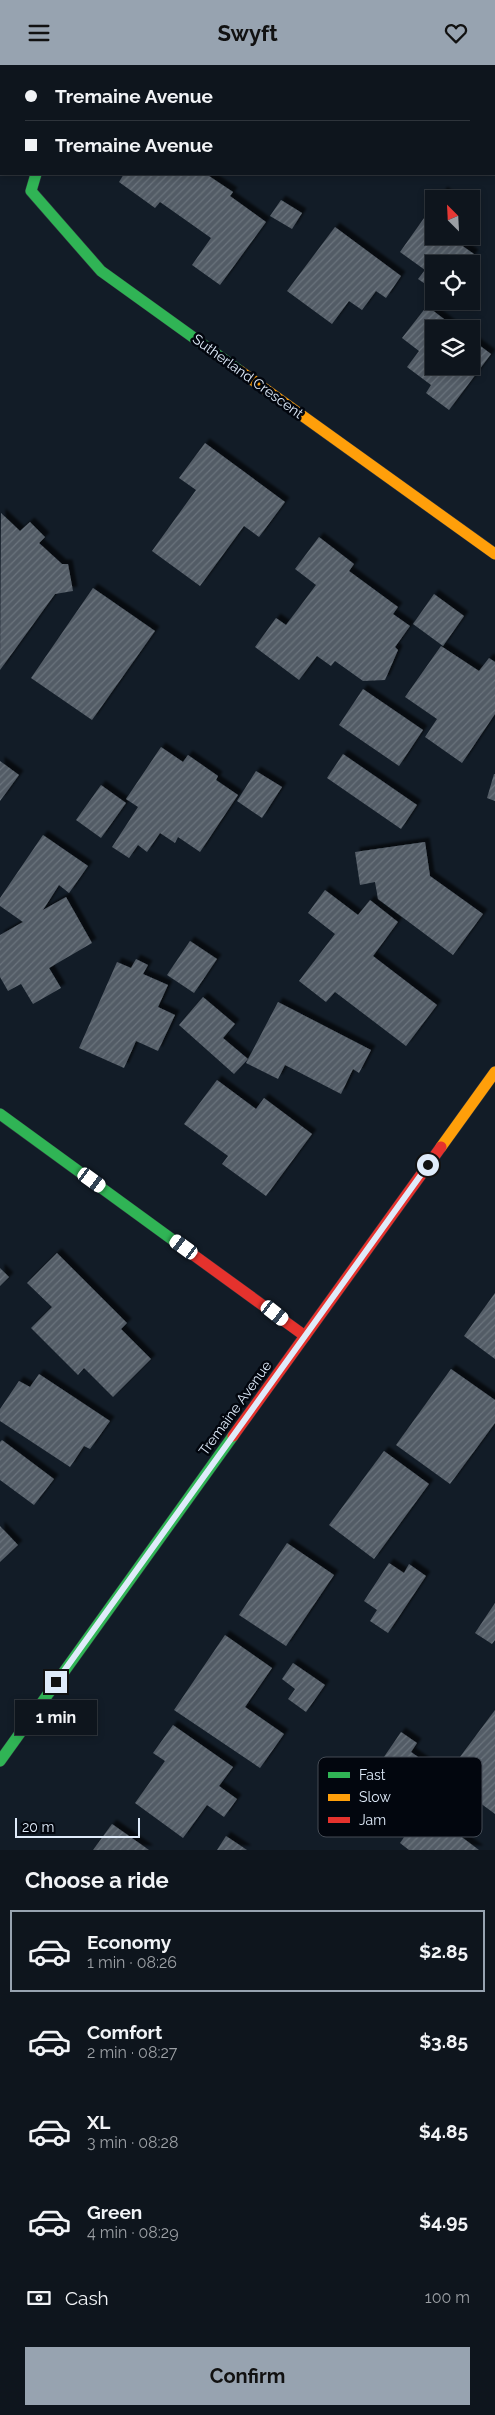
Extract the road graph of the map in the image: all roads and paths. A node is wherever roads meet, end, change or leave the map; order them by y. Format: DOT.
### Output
graph roads {
  1 [pos="36,175"];
  2 [pos="495,554"];
  3 [pos="495,1072"];
  4 [pos="0,1114"];
  5 [pos="305,1336"];
  6 [pos="0,1761"];
  1 -- 2 [label="street, Sutherland Crescent"];
  3 -- 5 [label="street, Tremaine Avenue"];
  4 -- 5 [label="street"];
  5 -- 6 [label="street, Tremaine Avenue"];
}
